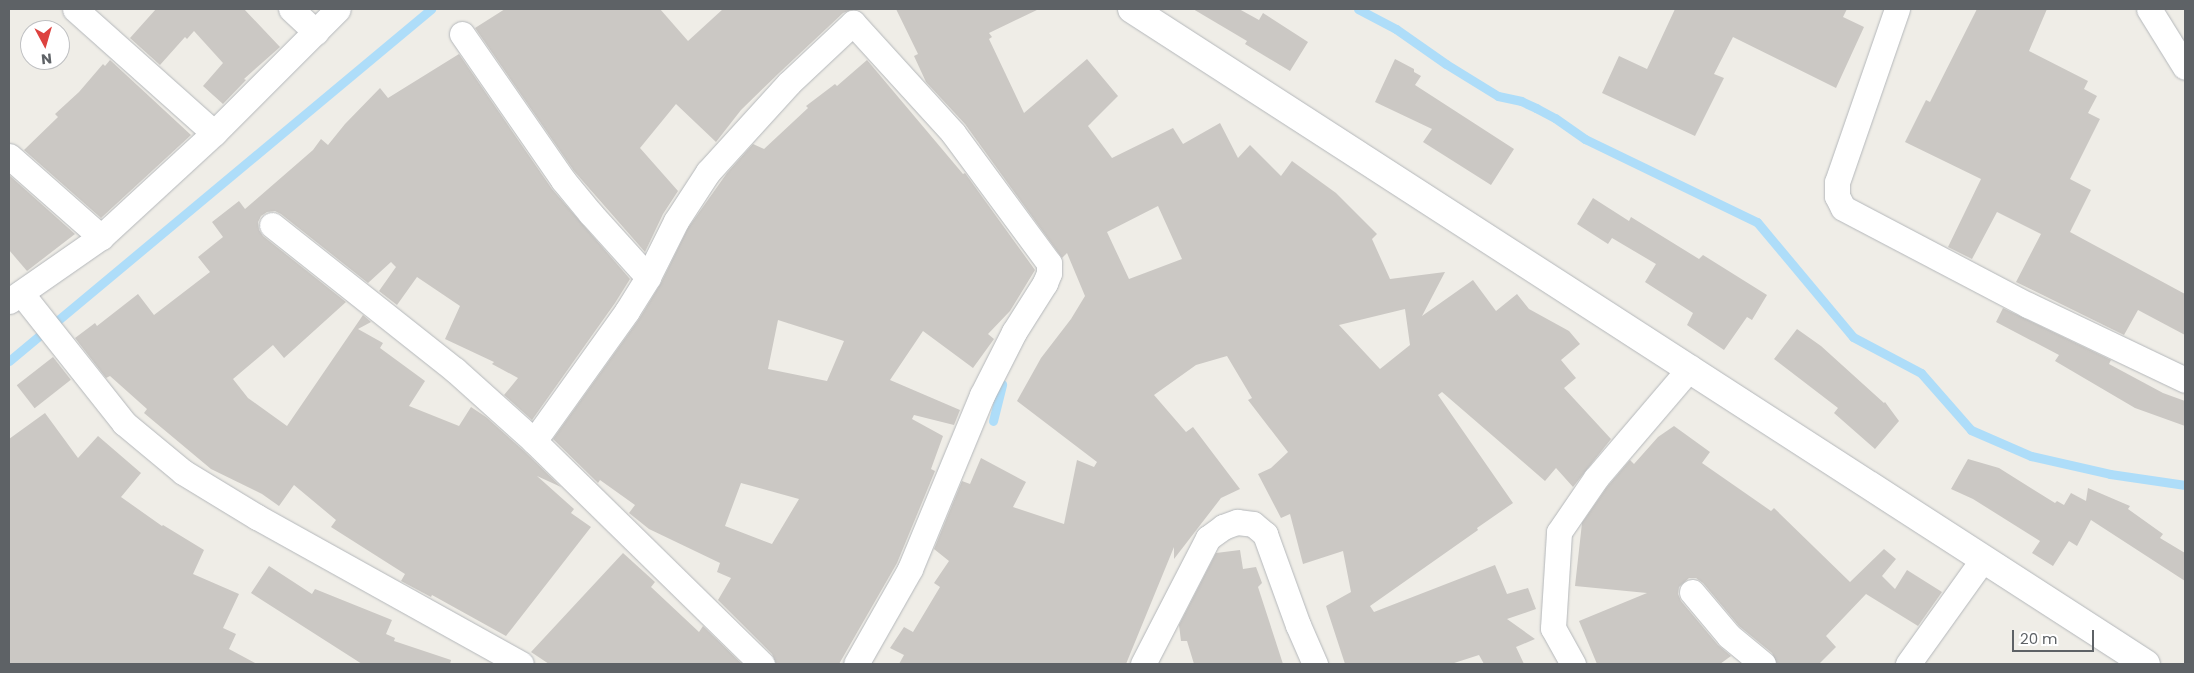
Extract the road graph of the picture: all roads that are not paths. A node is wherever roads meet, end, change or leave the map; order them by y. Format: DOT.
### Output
graph roads {
  1 [pos="75,9"];
  2 [pos="290,9"];
  3 [pos="338,9"];
  4 [pos="1132,9"];
  5 [pos="1895,9"];
  6 [pos="2149,9"];
  7 [pos="859,16"];
  8 [pos="316,32"];
  9 [pos="462,34"];
  10 [pos="2185,67"];
  11 [pos="214,133"];
  12 [pos="9,156"];
  13 [pos="272,225"];
  14 [pos="101,237"];
  15 [pos="648,277"];
  16 [pos="15,297"];
  17 [pos="1690,368"];
  18 [pos="2185,380"];
  19 [pos="534,441"];
  20 [pos="1984,558"];
  21 [pos="1692,592"];
  22 [pos="521,664"];
  23 [pos="762,664"];
  24 [pos="856,664"];
  25 [pos="1143,664"];
  26 [pos="1315,664"];
  27 [pos="1573,664"];
  28 [pos="1763,664"];
  29 [pos="1908,664"];
  30 [pos="2146,664"];
  1 -- 11 [label="street"];
  2 -- 8 [label="street"];
  3 -- 8 [label="street"];
  4 -- 17 [label="main road"];
  5 -- 18 [label="street"];
  6 -- 10 [label="street"];
  7 -- 15 [label="street"];
  7 -- 24 [label="street"];
  8 -- 11 [label="street"];
  9 -- 15 [label="street"];
  11 -- 14 [label="street"];
  12 -- 14 [label="street"];
  13 -- 19 [label="street"];
  14 -- 16 [label="street"];
  15 -- 19 [label="street"];
  16 -- 22 [label="street"];
  17 -- 20 [label="main road"];
  17 -- 27 [label="street"];
  19 -- 23 [label="street"];
  20 -- 29 [label="street"];
  20 -- 30 [label="main road"];
  21 -- 28 [label="street"];
  25 -- 26 [label="street"];
}
